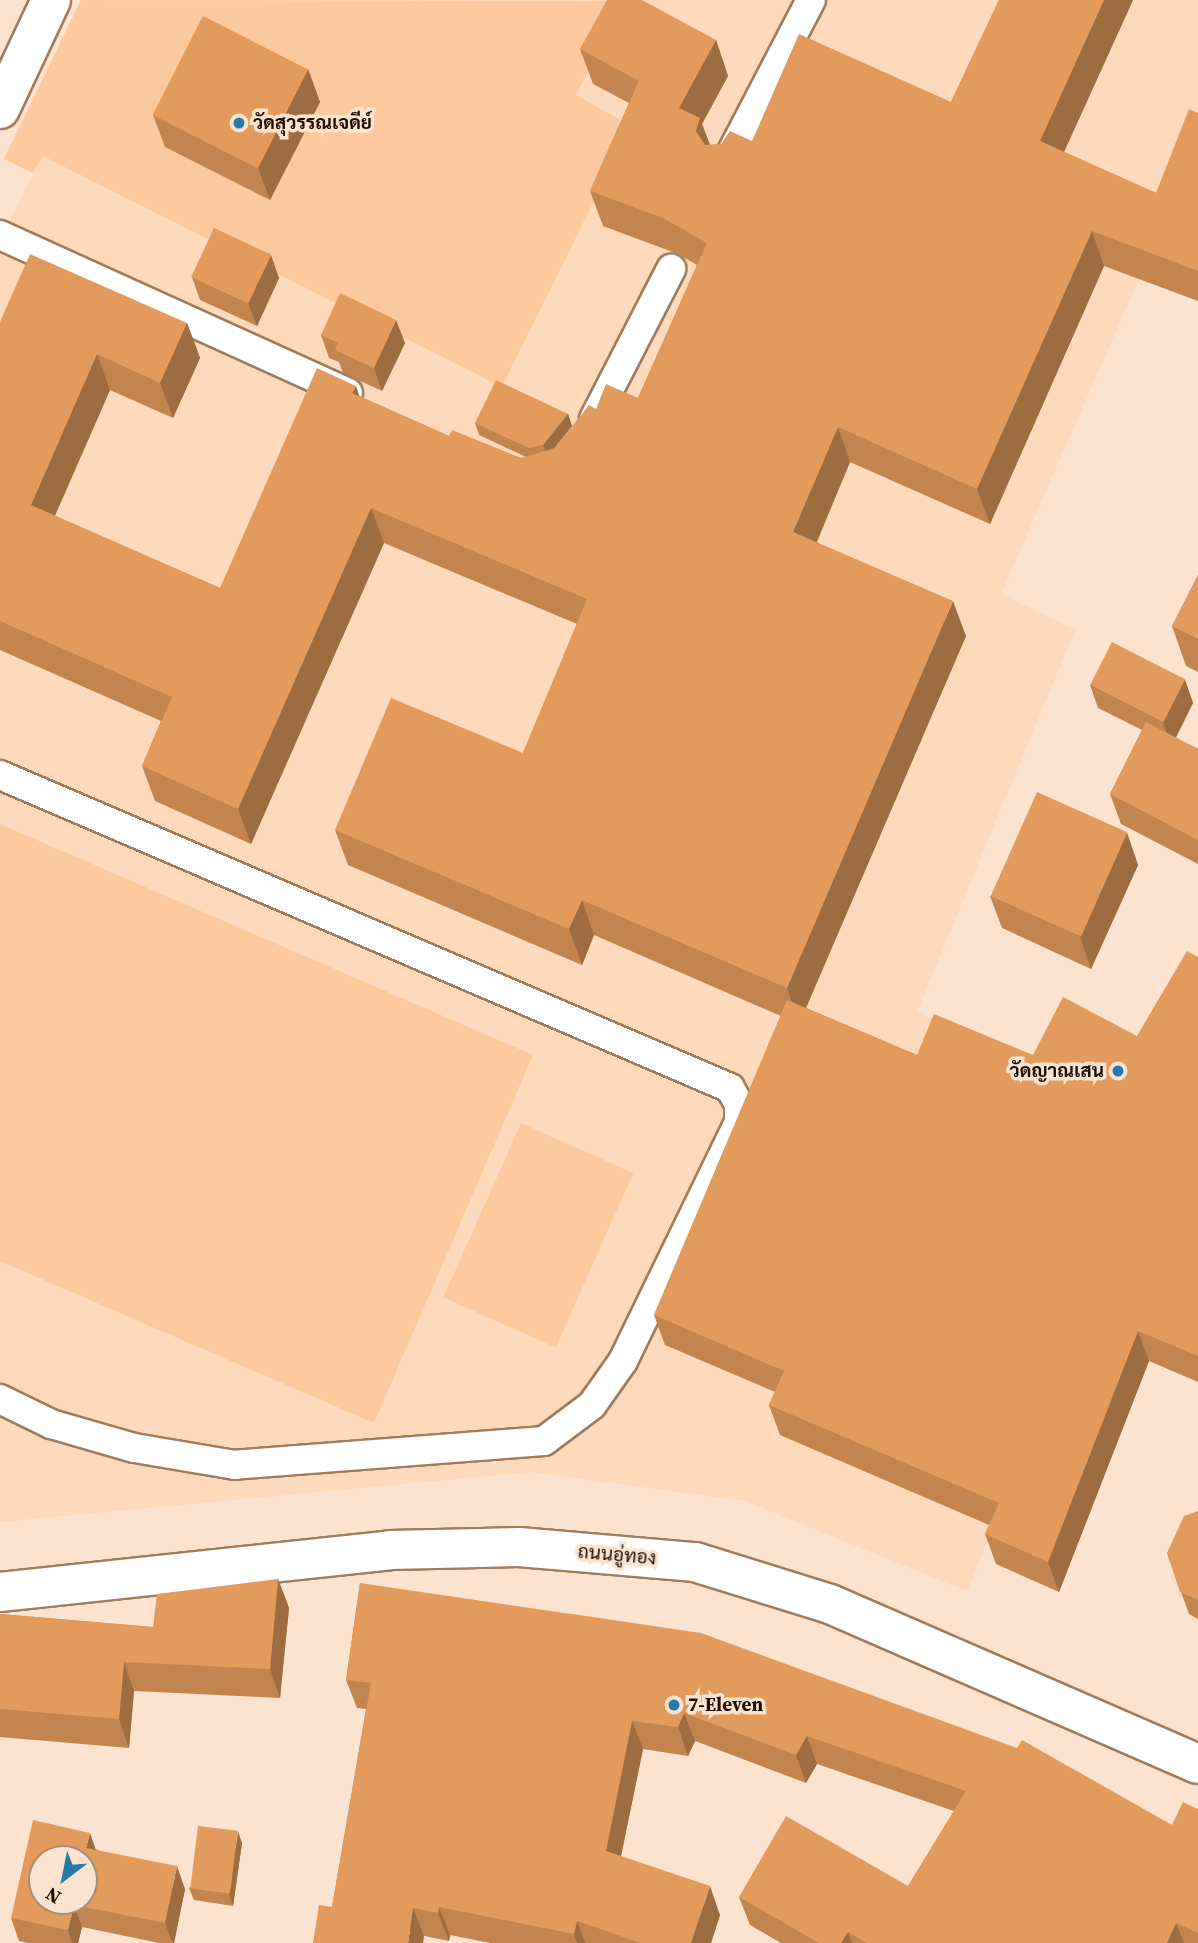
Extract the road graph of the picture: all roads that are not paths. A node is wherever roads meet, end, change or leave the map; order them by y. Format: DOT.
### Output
graph roads {
  1 [pos="51,0"];
  2 [pos="811,0"];
  3 [pos="0,109"];
  4 [pos="725,165"];
  5 [pos="0,234"];
  6 [pos="671,269"];
  7 [pos="379,408"];
  8 [pos="579,445"];
  9 [pos="0,775"];
  10 [pos="0,1399"];
  11 [pos="0,1592"];
  12 [pos="1198,1764"];
  1 -- 3 [label="main road"];
  2 -- 4 [label="lane"];
  5 -- 7 [label="lane"];
  6 -- 8 [label="lane"];
  9 -- 10 [label="lane"];
  11 -- 12 [label="main road, ถนนอู่ทอง"];
}
